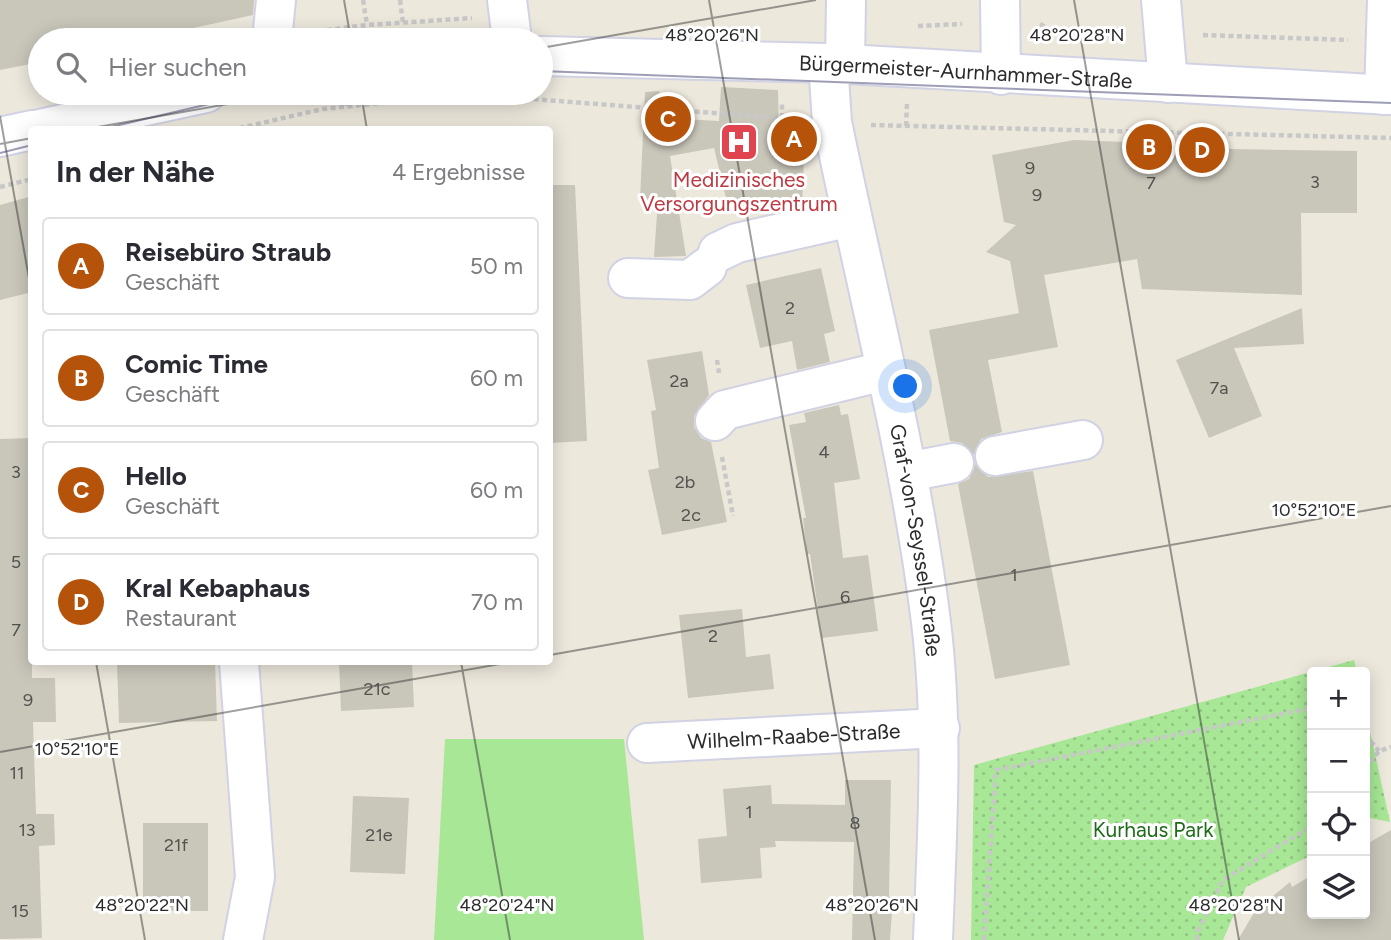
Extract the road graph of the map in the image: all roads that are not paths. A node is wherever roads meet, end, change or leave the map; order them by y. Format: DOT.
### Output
graph roads {
  1 [pos="276,0"];
  2 [pos="507,0"];
  3 [pos="846,0"];
  4 [pos="1000,0"];
  5 [pos="1161,0"];
  6 [pos="1387,0"];
  7 [pos="273,28"];
  8 [pos="510,28"];
  9 [pos="553,56"];
  10 [pos="837,64"];
  11 [pos="1001,75"];
  12 [pos="1168,83"];
  13 [pos="1388,95"];
  14 [pos="161,105"];
  15 [pos="93,123"];
  16 [pos="67,126"];
  17 [pos="28,131"];
  18 [pos="0,137"];
  19 [pos="851,217"];
  20 [pos="628,278"];
  21 [pos="884,372"];
  22 [pos="715,421"];
  23 [pos="1083,440"];
  24 [pos="995,456"];
  25 [pos="954,463"];
  26 [pos="907,472"];
  27 [pos="239,665"];
  28 [pos="940,728"];
  29 [pos="647,743"];
  30 [pos="243,940"];
  31 [pos="933,940"];
  1 -- 7 [label="street"];
  2 -- 8 [label="street"];
  3 -- 10 [label="street, Graf-von-Seyssel-Straße"];
  4 -- 11 [label="street"];
  5 -- 12 [label="street"];
  6 -- 13 [label="street"];
  9 -- 10 [label="street, Bürgermeister-Aurnhammer-Straße"];
  10 -- 11 [label="street, Bürgermeister-Aurnhammer-Straße"];
  10 -- 19 [label="street, Graf-von-Seyssel-Straße"];
  11 -- 12 [label="street, Bürgermeister-Aurnhammer-Straße"];
  12 -- 13 [label="street, Bürgermeister-Aurnhammer-Straße"];
  14 -- 15 [label="street"];
  15 -- 16 [label="street"];
  17 -- 18 [label="street"];
  19 -- 20 [label="street"];
  19 -- 21 [label="street, Graf-von-Seyssel-Straße"];
  21 -- 22 [label="street"];
  21 -- 26 [label="street, Graf-von-Seyssel-Straße"];
  23 -- 24 [label="street"];
  25 -- 26 [label="street"];
  26 -- 28 [label="street, Graf-von-Seyssel-Straße"];
  27 -- 30 [label="street"];
  28 -- 29 [label="street, Wilhelm-Raabe-Straße"];
  28 -- 31 [label="street, Graf-von-Seyssel-Straße"];
}
